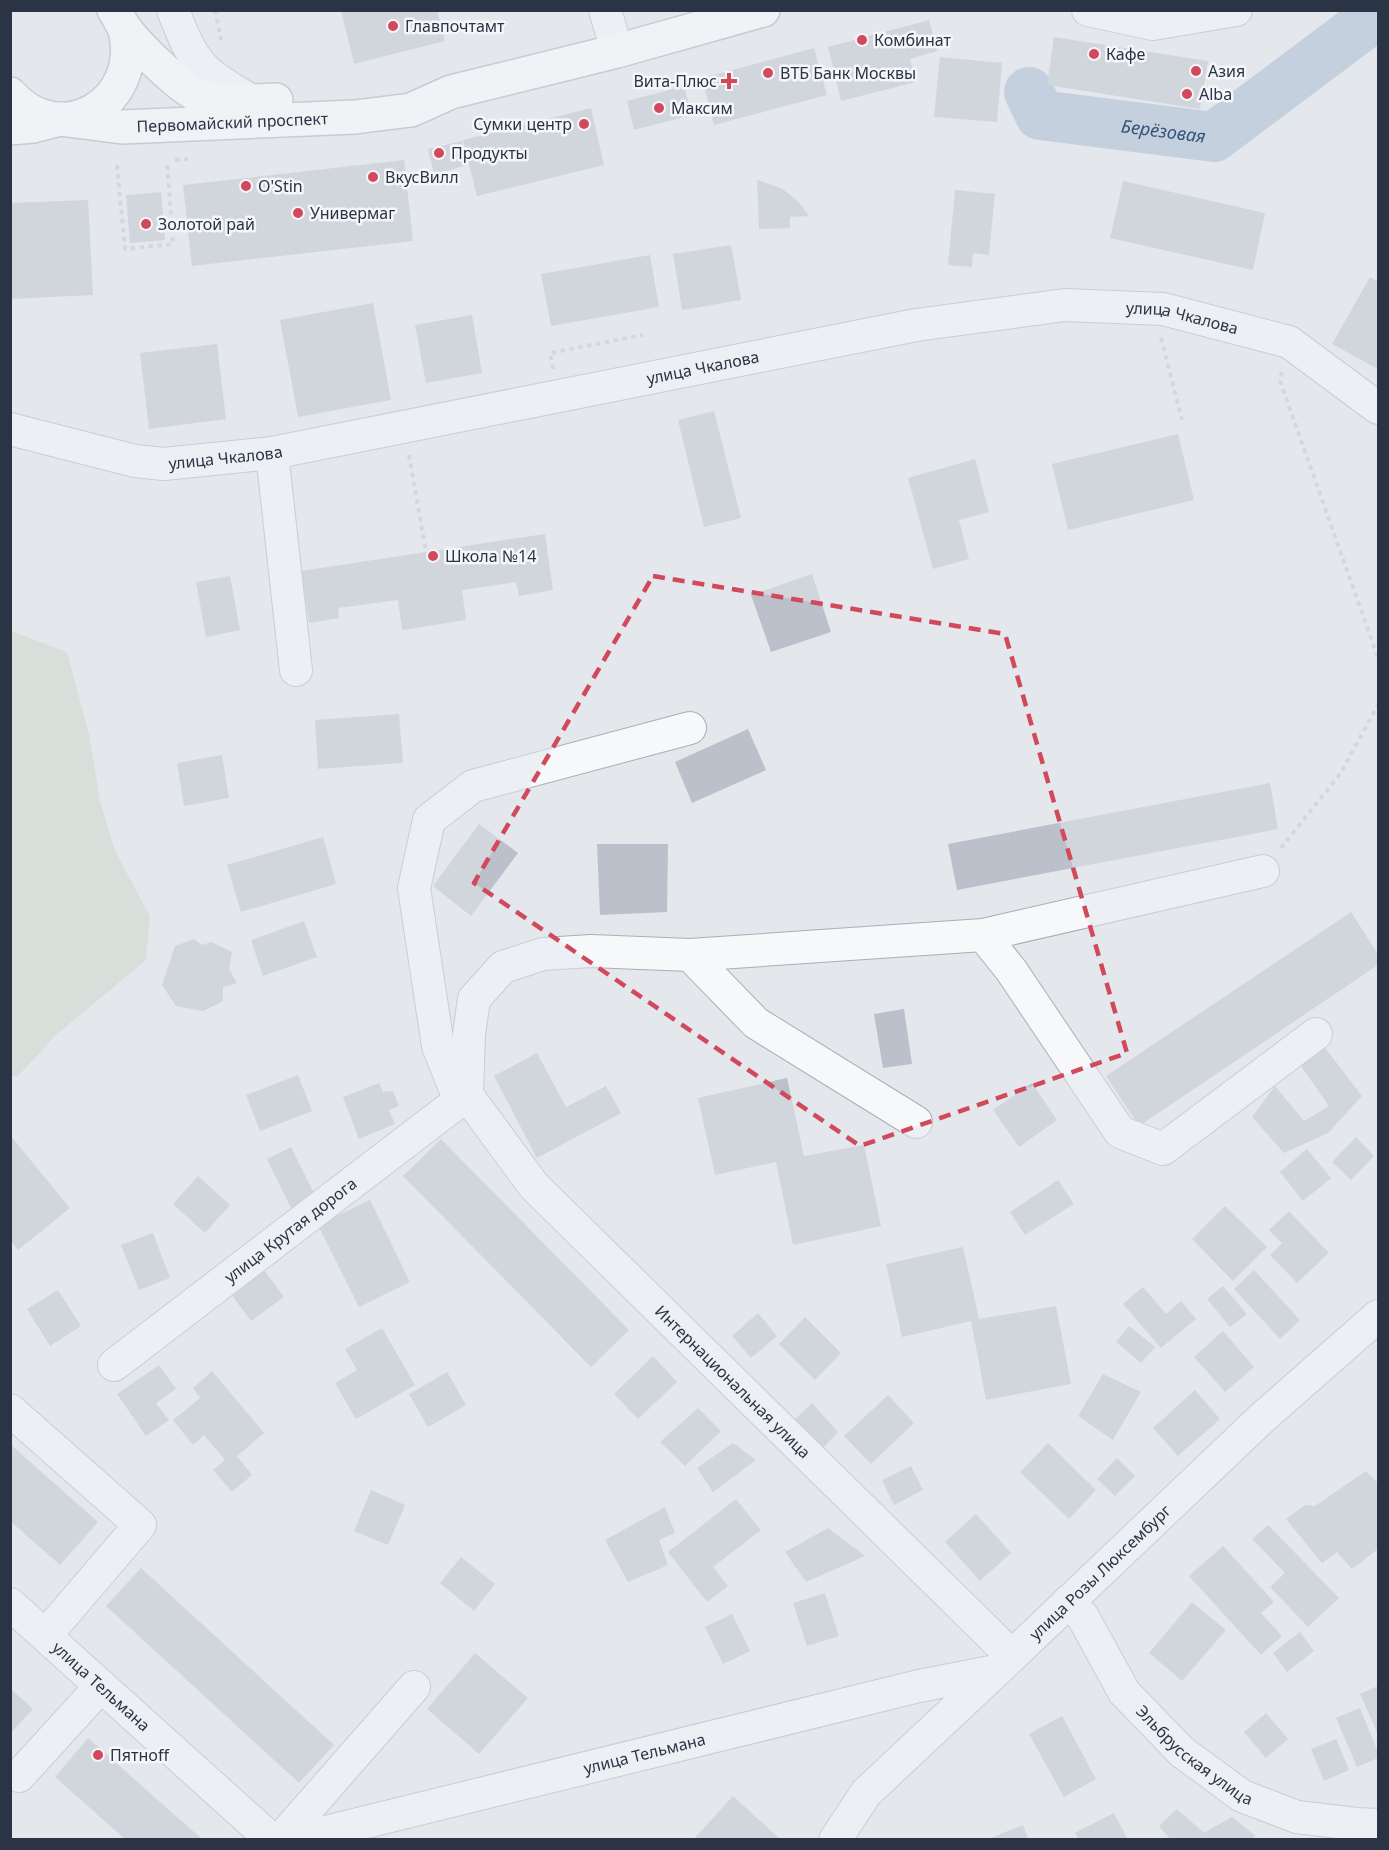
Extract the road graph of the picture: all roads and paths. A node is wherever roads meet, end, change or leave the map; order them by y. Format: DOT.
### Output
graph roads {
  1 [pos="173,10"];
  2 [pos="215,10"];
  3 [pos="605,10"];
  4 [pos="763,10"];
  5 [pos="1088,10"];
  6 [pos="1236,10"];
  7 [pos="123,17"];
  8 [pos="223,47"];
  9 [pos="617,51"];
  10 [pos="451,92"];
  11 [pos="10,94"];
  12 [pos="252,101"];
  13 [pos="60,119"];
  14 [pos="10,128"];
  15 [pos="188,159"];
  16 [pos="167,160"];
  17 [pos="175,160"];
  18 [pos="117,165"];
  19 [pos="643,335"];
  20 [pos="1289,342"];
  21 [pos="1165,349"];
  22 [pos="550,353"];
  23 [pos="1378,408"];
  24 [pos="1182,420"];
  25 [pos="10,429"];
  26 [pos="408,450"];
  27 [pos="272,453"];
  28 [pos="426,552"];
  29 [pos="1378,658"];
  30 [pos="296,670"];
  31 [pos="1378,705"];
  32 [pos="690,728"];
  33 [pos="1263,871"];
  34 [pos="983,935"];
  35 [pos="690,954"];
  36 [pos="1316,1034"];
  37 [pos="464,1098"];
  38 [pos="916,1122"];
  39 [pos="1378,1316"];
  40 [pos="114,1365"];
  41 [pos="10,1410"];
  42 [pos="1069,1601"];
  43 [pos="10,1604"];
  44 [pos="45,1635"];
  45 [pos="1004,1663"];
  46 [pos="101,1686"];
  47 [pos="414,1687"];
  48 [pos="19,1776"];
  49 [pos="1378,1801"];
  50 [pos="1367,1825"];
  51 [pos="272,1839"];
  52 [pos="280,1839"];
  53 [pos="293,1839"];
  54 [pos="835,1839"];
  1 -- 12 [label="street"];
  2 -- 8 [label="path"];
  3 -- 9 [label="street"];
  4 -- 9 [label="main road, Первомайский проспект"];
  5 -- 6 [label="street"];
  7 -- 12 [label="main road, Первомайский проспект"];
  7 -- 13 [label="main road"];
  9 -- 10 [label="main road, Первомайский проспект"];
  10 -- 12 [label="main road, Первомайский проспект"];
  10 -- 13 [label="main road, Первомайский проспект"];
  11 -- 13 [label="main road"];
  13 -- 14 [label="main road, Первомайский проспект"];
  15 -- 17 [label="path"];
  16 -- 18 [label="path"];
  19 -- 22 [label="path"];
  20 -- 23 [label="street, улица Чкалова"];
  20 -- 27 [label="street, улица Чкалова"];
  20 -- 29 [label="path"];
  21 -- 24 [label="path"];
  25 -- 27 [label="street, улица Чкалова"];
  26 -- 28 [label="path"];
  27 -- 30 [label="street"];
  31 -- 33 [label="path"];
  32 -- 37 [label="street, Интернациональная улица"];
  33 -- 34 [label="street"];
  34 -- 35 [label="street"];
  34 -- 36 [label="street"];
  35 -- 37 [label="street"];
  35 -- 38 [label="street"];
  37 -- 40 [label="street, улица Крутая дорога"];
  37 -- 45 [label="street, Интернациональная улица"];
  39 -- 42 [label="street, улица Розы Люксембург"];
  41 -- 44 [label="street"];
  42 -- 45 [label="street, улица Розы Люксембург"];
  42 -- 50 [label="street, Эльбрусская улица"];
  43 -- 44 [label="street, улица Тельмана"];
  44 -- 46 [label="street, улица Тельмана"];
  45 -- 53 [label="street, улица Тельмана"];
  45 -- 54 [label="street, улица Розы Люксембург"];
  46 -- 48 [label="street"];
  46 -- 51 [label="street, улица Тельмана"];
  47 -- 52 [label="street"];
  49 -- 50 [label="street"];
}
